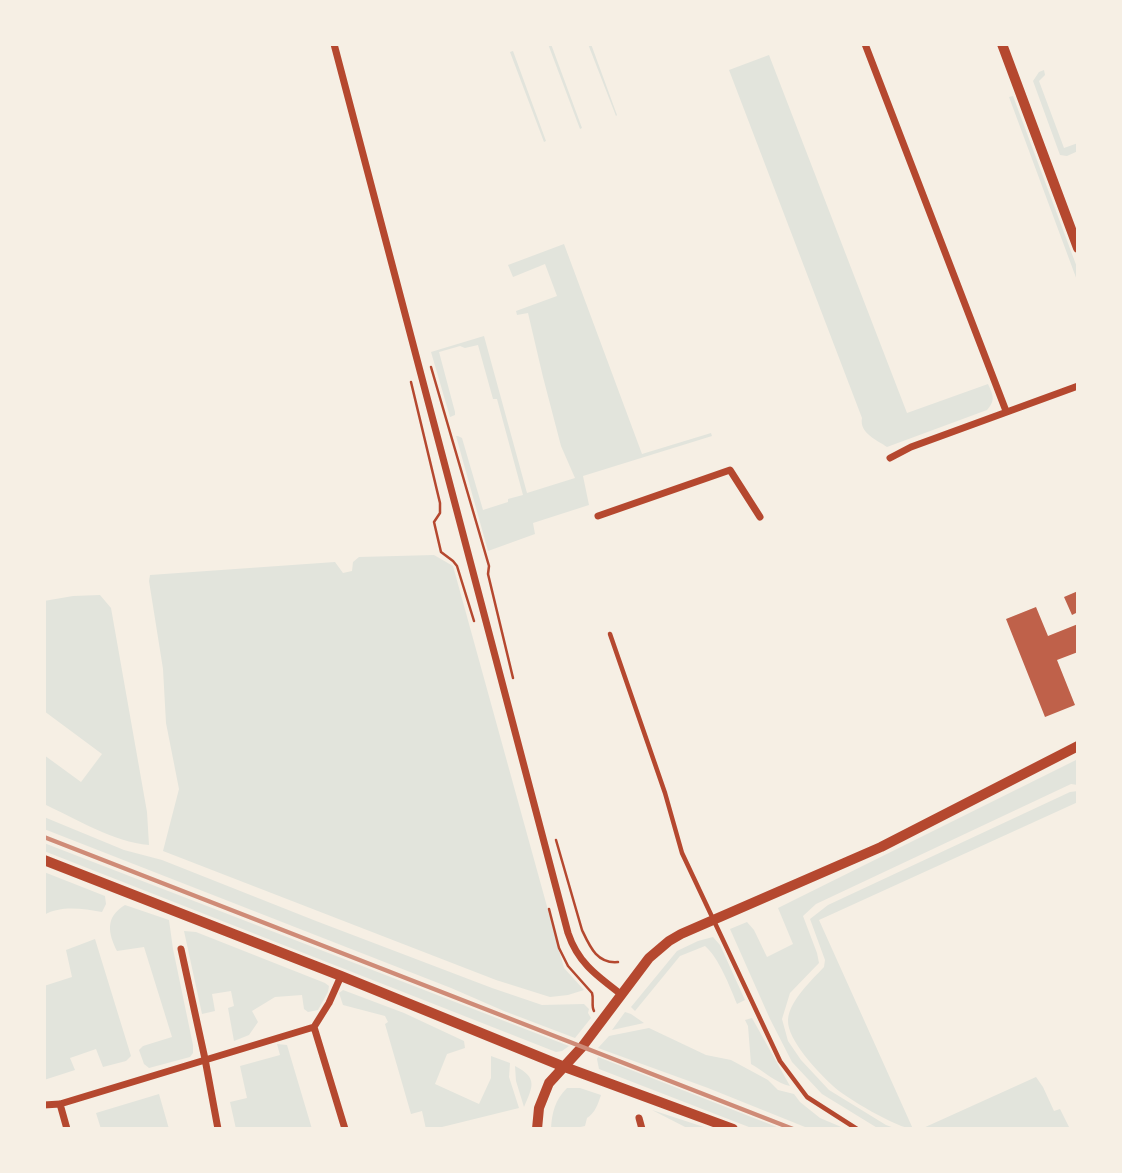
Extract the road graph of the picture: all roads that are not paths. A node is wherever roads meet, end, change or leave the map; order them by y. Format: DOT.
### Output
graph roads {
  1 [pos="334,44"];
  2 [pos="865,44"];
  3 [pos="1002,44"];
  4 [pos="1078,248"];
  5 [pos="1078,386"];
  6 [pos="1006,411"];
  7 [pos="890,458"];
  8 [pos="598,516"];
  9 [pos="760,517"];
  10 [pos="610,634"];
  11 [pos="1078,746"];
  12 [pos="44,860"];
  13 [pos="712,915"];
  14 [pos="181,949"];
  15 [pos="341,976"];
  16 [pos="622,995"];
  17 [pos="314,1027"];
  18 [pos="205,1059"];
  19 [pos="562,1066"];
  20 [pos="60,1104"];
  21 [pos="44,1105"];
  22 [pos="639,1118"];
  23 [pos="67,1129"];
  24 [pos="218,1129"];
  25 [pos="345,1129"];
  26 [pos="537,1129"];
  27 [pos="642,1129"];
  28 [pos="733,1129"];
  29 [pos="857,1129"];
  1 -- 16 [label="street"];
  2 -- 6 [label="street"];
  3 -- 4 [label="street"];
  5 -- 6 [label="street"];
  6 -- 7 [label="street"];
  8 -- 9 [label="street"];
  10 -- 13 [label="lane"];
  11 -- 13 [label="street"];
  12 -- 15 [label="street"];
  13 -- 16 [label="street"];
  13 -- 29 [label="lane"];
  14 -- 18 [label="street"];
  15 -- 17 [label="street"];
  15 -- 19 [label="street"];
  16 -- 19 [label="street"];
  17 -- 18 [label="street"];
  17 -- 25 [label="street"];
  18 -- 20 [label="street"];
  18 -- 24 [label="street"];
  19 -- 26 [label="street"];
  19 -- 28 [label="street"];
  20 -- 21 [label="street"];
  20 -- 23 [label="street"];
  22 -- 27 [label="street"];
}
